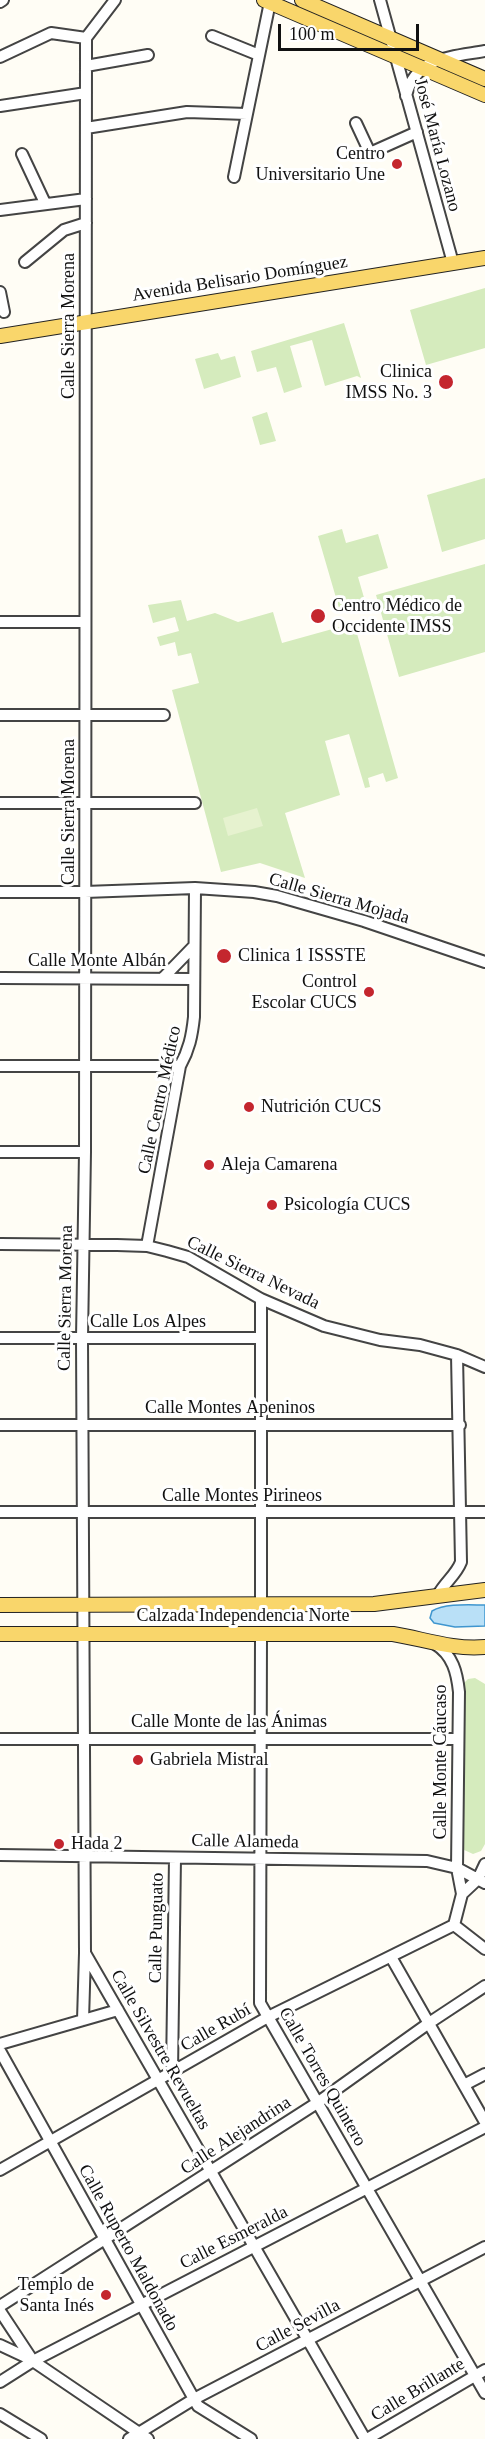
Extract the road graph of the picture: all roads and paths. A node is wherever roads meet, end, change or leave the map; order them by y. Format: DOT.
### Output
graph roads {
  1 [pos="115,0"];
  2 [pos="302,0"];
  3 [pos="380,0"];
  4 [pos="267,1"];
  5 [pos="212,36"];
  6 [pos="86,38"];
  7 [pos="390,38"];
  8 [pos="485,51"];
  9 [pos="148,55"];
  10 [pos="259,55"];
  11 [pos="0,57"];
  12 [pos="396,57"];
  13 [pos="438,59"];
  14 [pos="86,66"];
  15 [pos="422,68"];
  16 [pos="485,80"];
  17 [pos="86,93"];
  18 [pos="485,95"];
  19 [pos="406,96"];
  20 [pos="0,106"];
  21 [pos="247,114"];
  22 [pos="356,123"];
  23 [pos="86,128"];
  24 [pos="417,132"];
  25 [pos="22,154"];
  26 [pos="234,177"];
  27 [pos="86,199"];
  28 [pos="45,203"];
  29 [pos="0,210"];
  30 [pos="86,223"];
  31 [pos="485,258"];
  32 [pos="25,262"];
  33 [pos="453,263"];
  34 [pos="0,292"];
  35 [pos="4,312"];
  36 [pos="86,322"];
  37 [pos="0,336"];
  38 [pos="0,622"];
  39 [pos="85,622"];
  40 [pos="0,715"];
  41 [pos="85,715"];
  42 [pos="164,715"];
  43 [pos="0,803"];
  44 [pos="85,803"];
  45 [pos="195,803"];
  46 [pos="195,888"];
  47 [pos="0,892"];
  48 [pos="85,892"];
  49 [pos="194,946"];
  50 [pos="485,962"];
  51 [pos="85,977"];
  52 [pos="0,978"];
  53 [pos="163,978"];
  54 [pos="194,979"];
  55 [pos="0,1066"];
  56 [pos="85,1066"];
  57 [pos="180,1066"];
  58 [pos="0,1152"];
  59 [pos="85,1152"];
  60 [pos="0,1244"];
  61 [pos="83,1244"];
  62 [pos="147,1246"];
  63 [pos="261,1299"];
  64 [pos="0,1338"];
  65 [pos="82,1338"];
  66 [pos="261,1338"];
  67 [pos="457,1355"];
  68 [pos="485,1367"];
  69 [pos="0,1425"];
  70 [pos="82,1425"];
  71 [pos="261,1425"];
  72 [pos="460,1425"];
  73 [pos="0,1512"];
  74 [pos="83,1512"];
  75 [pos="261,1512"];
  76 [pos="461,1512"];
  77 [pos="485,1512"];
  78 [pos="485,1590"];
  79 [pos="438,1595"];
  80 [pos="261,1604"];
  81 [pos="0,1605"];
  82 [pos="83,1606"];
  83 [pos="0,1634"];
  84 [pos="83,1634"];
  85 [pos="261,1635"];
  86 [pos="430,1641"];
  87 [pos="485,1647"];
  88 [pos="0,1739"];
  89 [pos="84,1739"];
  90 [pos="261,1739"];
  91 [pos="458,1739"];
  92 [pos="0,1855"];
  93 [pos="84,1856"];
  94 [pos="175,1858"];
  95 [pos="261,1859"];
  96 [pos="485,1864"];
  97 [pos="457,1868"];
  98 [pos="481,1881"];
  99 [pos="462,1894"];
  100 [pos="454,1925"];
  101 [pos="485,1949"];
  102 [pos="85,1953"];
  103 [pos="392,1958"];
  104 [pos="485,1986"];
  105 [pos="117,2010"];
  106 [pos="268,2017"];
  107 [pos="83,2020"];
  108 [pos="429,2023"];
  109 [pos="0,2044"];
  110 [pos="0,2051"];
  111 [pos="172,2072"];
  112 [pos="485,2074"];
  113 [pos="158,2080"];
  114 [pos="464,2085"];
  115 [pos="317,2103"];
  116 [pos="485,2122"];
  117 [pos="485,2127"];
  118 [pos="50,2141"];
  119 [pos="0,2170"];
  120 [pos="211,2172"];
  121 [pos="367,2188"];
  122 [pos="105,2240"];
  123 [pos="254,2246"];
  124 [pos="485,2247"];
  125 [pos="420,2281"];
  126 [pos="141,2304"];
  127 [pos="0,2308"];
  128 [pos="308,2340"];
  129 [pos="0,2345"];
  130 [pos="33,2361"];
  131 [pos="480,2372"];
  132 [pos="0,2382"];
  133 [pos="485,2393"];
  134 [pos="194,2399"];
  135 [pos="0,2414"];
  136 [pos="143,2435"];
  137 [pos="41,2439"];
  138 [pos="129,2439"];
  139 [pos="251,2439"];
  140 [pos="366,2439"];
  1 -- 6 [label="street"];
  2 -- 7 [label="main road"];
  3 -- 7 [label="street, José María Lozano"];
  4 -- 10 [label="street"];
  4 -- 12 [label="main road"];
  5 -- 10 [label="street"];
  6 -- 11 [label="street"];
  6 -- 14 [label="street, Calle Sierra Morena"];
  7 -- 12 [label="street, José María Lozano"];
  7 -- 13 [label="main road"];
  8 -- 13 [label="street"];
  9 -- 14 [label="street"];
  10 -- 21 [label="street"];
  12 -- 15 [label="main road"];
  12 -- 19 [label="street, José María Lozano"];
  13 -- 15 [label="street"];
  13 -- 16 [label="main road"];
  14 -- 17 [label="street, Calle Sierra Morena"];
  15 -- 18 [label="main road"];
  15 -- 19 [label="street"];
  17 -- 20 [label="street"];
  17 -- 23 [label="street, Calle Sierra Morena"];
  19 -- 24 [label="street, José María Lozano"];
  21 -- 23 [label="street"];
  21 -- 26 [label="street"];
  22 -- 24 [label="street"];
  23 -- 27 [label="street, Calle Sierra Morena"];
  24 -- 33 [label="street, José María Lozano"];
  25 -- 28 [label="street"];
  27 -- 28 [label="street"];
  27 -- 30 [label="street, Calle Sierra Morena"];
  28 -- 29 [label="street"];
  30 -- 32 [label="street"];
  30 -- 36 [label="street, Calle Sierra Morena"];
  31 -- 33 [label="main road, Avenida Belisario Domínguez"];
  33 -- 36 [label="main road, Avenida Belisario Domínguez"];
  34 -- 35 [label="street"];
  36 -- 37 [label="main road, Avenida Belisario Domínguez"];
  36 -- 39 [label="street, Calle Sierra Morena"];
  38 -- 39 [label="street"];
  39 -- 41 [label="street, Calle Sierra Morena"];
  40 -- 41 [label="street"];
  41 -- 42 [label="street"];
  41 -- 44 [label="street, Calle Sierra Morena"];
  43 -- 44 [label="street"];
  44 -- 45 [label="street"];
  44 -- 48 [label="street, Calle Sierra Morena"];
  46 -- 48 [label="street, Calle Sierra Mojada"];
  46 -- 49 [label="street, Calle Centro Médico"];
  46 -- 50 [label="street, Calle Sierra Mojada"];
  47 -- 48 [label="street, Calle Sierra Mojada"];
  48 -- 51 [label="street, Calle Sierra Morena"];
  49 -- 53 [label="street"];
  49 -- 54 [label="street, Calle Centro Médico"];
  51 -- 52 [label="street, Calle Monte Albán"];
  51 -- 53 [label="street, Calle Monte Albán"];
  51 -- 56 [label="street, Calle Sierra Morena"];
  53 -- 54 [label="street, Calle Monte Albán"];
  54 -- 57 [label="street, Calle Centro Médico"];
  55 -- 56 [label="street"];
  56 -- 57 [label="street"];
  56 -- 59 [label="street, Calle Sierra Morena"];
  57 -- 62 [label="street, Calle Centro Médico"];
  58 -- 59 [label="street"];
  59 -- 61 [label="street, Calle Sierra Morena"];
  60 -- 61 [label="street, Calle Sierra Nevada"];
  61 -- 62 [label="street, Calle Sierra Nevada"];
  61 -- 65 [label="street, Calle Sierra Morena"];
  62 -- 63 [label="street, Calle Sierra Nevada"];
  63 -- 66 [label="street"];
  63 -- 67 [label="street, Calle Sierra Nevada"];
  64 -- 65 [label="street, Calle Los Alpes"];
  65 -- 66 [label="street, Calle Los Alpes"];
  65 -- 70 [label="street, Calle Sierra Morena"];
  66 -- 71 [label="street"];
  67 -- 68 [label="street, Calle Sierra Nevada"];
  67 -- 72 [label="street"];
  69 -- 70 [label="street, Calle Montes Apeninos"];
  70 -- 71 [label="street, Calle Montes Apeninos"];
  70 -- 74 [label="street, Calle Sierra Morena"];
  71 -- 72 [label="street, Calle Montes Apeninos"];
  71 -- 75 [label="street"];
  72 -- 76 [label="street"];
  73 -- 74 [label="street, Calle Montes Pirineos"];
  74 -- 75 [label="street, Calle Montes Pirineos"];
  74 -- 82 [label="street, Calle Sierra Morena"];
  75 -- 76 [label="street, Calle Montes Pirineos"];
  75 -- 80 [label="street"];
  76 -- 77 [label="street, Calle Montes Pirineos"];
  76 -- 79 [label="street"];
  78 -- 79 [label="main road, Calzada Independencia Norte"];
  79 -- 80 [label="main road, Calzada Independencia Norte"];
  80 -- 82 [label="main road, Calzada Independencia Norte"];
  81 -- 82 [label="main road, Calzada Independencia Norte"];
  82 -- 84 [label="street, Calle Sierra Morena"];
  83 -- 84 [label="main road, Calzada Independencia Norte"];
  84 -- 85 [label="main road, Calzada Independencia Norte"];
  84 -- 89 [label="street, Calle Silvestre Revueltas"];
  85 -- 86 [label="main road, Calzada Independencia Norte"];
  85 -- 90 [label="street, Calle Torres Quintero"];
  86 -- 87 [label="main road, Calzada Independencia Norte"];
  86 -- 91 [label="street, Calle Monte Cáucaso"];
  88 -- 89 [label="street, Calle Monte de las Ánimas"];
  89 -- 90 [label="street, Calle Monte de las Ánimas"];
  89 -- 93 [label="street, Calle Silvestre Revueltas"];
  90 -- 91 [label="street, Calle Monte de las Ánimas"];
  90 -- 95 [label="street, Calle Torres Quintero"];
  91 -- 97 [label="street, Calle Monte Cáucaso"];
  92 -- 93 [label="street, Calle Alameda"];
  93 -- 94 [label="street, Calle Alameda"];
  93 -- 102 [label="street, Calle Silvestre Revueltas"];
  94 -- 95 [label="street, Calle Alameda"];
  94 -- 111 [label="street, Calle Punguato"];
  95 -- 97 [label="street, Calle Alameda"];
  95 -- 106 [label="street, Calle Torres Quintero"];
  96 -- 98 [label="street"];
  97 -- 98 [label="street, Calle Alameda"];
  97 -- 99 [label="street, Calle Monte Cáucaso"];
  98 -- 99 [label="street"];
  99 -- 100 [label="street, Calle Monte Cáucaso"];
  100 -- 101 [label="street"];
  100 -- 103 [label="street, Calle Rubí"];
  102 -- 105 [label="street, Calle Silvestre Revueltas"];
  102 -- 107 [label="street"];
  103 -- 106 [label="street, Calle Rubí"];
  103 -- 108 [label="street"];
  104 -- 108 [label="street, Calle Alejandrina"];
  105 -- 107 [label="street"];
  105 -- 113 [label="street, Calle Silvestre Revueltas"];
  106 -- 111 [label="street, Calle Rubí"];
  106 -- 115 [label="street, Calle Torres Quintero"];
  107 -- 109 [label="street"];
  108 -- 114 [label="street"];
  108 -- 115 [label="street, Calle Alejandrina"];
  110 -- 118 [label="street, Calle Ruperto Maldonado"];
  111 -- 113 [label="street, Calle Rubí"];
  112 -- 114 [label="street"];
  113 -- 118 [label="street, Calle Rubí"];
  113 -- 120 [label="street, Calle Silvestre Revueltas"];
  114 -- 116 [label="street"];
  115 -- 120 [label="street, Calle Alejandrina"];
  115 -- 121 [label="street, Calle Torres Quintero"];
  117 -- 121 [label="street, Calle Esmeralda"];
  118 -- 119 [label="street, Calle Rubí"];
  118 -- 122 [label="street, Calle Ruperto Maldonado"];
  120 -- 122 [label="street, Calle Alejandrina"];
  120 -- 123 [label="street, Calle Silvestre Revueltas"];
  121 -- 123 [label="street, Calle Esmeralda"];
  121 -- 125 [label="street, Calle Torres Quintero"];
  122 -- 126 [label="street, Calle Ruperto Maldonado"];
  122 -- 127 [label="street, Calle Alejandrina"];
  123 -- 126 [label="street, Calle Esmeralda"];
  123 -- 128 [label="street, Calle Silvestre Revueltas"];
  124 -- 125 [label="street, Calle Sevilla"];
  125 -- 128 [label="street, Calle Sevilla"];
  125 -- 131 [label="street, Calle Torres Quintero"];
  126 -- 130 [label="street, Calle Esmeralda"];
  126 -- 134 [label="street, Calle Ruperto Maldonado"];
  127 -- 130 [label="street"];
  128 -- 134 [label="street, Calle Sevilla"];
  128 -- 140 [label="street, Calle Silvestre Revueltas"];
  129 -- 130 [label="street"];
  130 -- 132 [label="street, Calle Esmeralda"];
  130 -- 136 [label="street"];
  131 -- 133 [label="street, Calle Torres Quintero"];
  131 -- 140 [label="street, Calle Brillante"];
  134 -- 136 [label="street, Calle Sevilla"];
  134 -- 139 [label="street, Calle Ruperto Maldonado"];
  135 -- 137 [label="street"];
  136 -- 138 [label="street, Calle Sevilla"];
}
